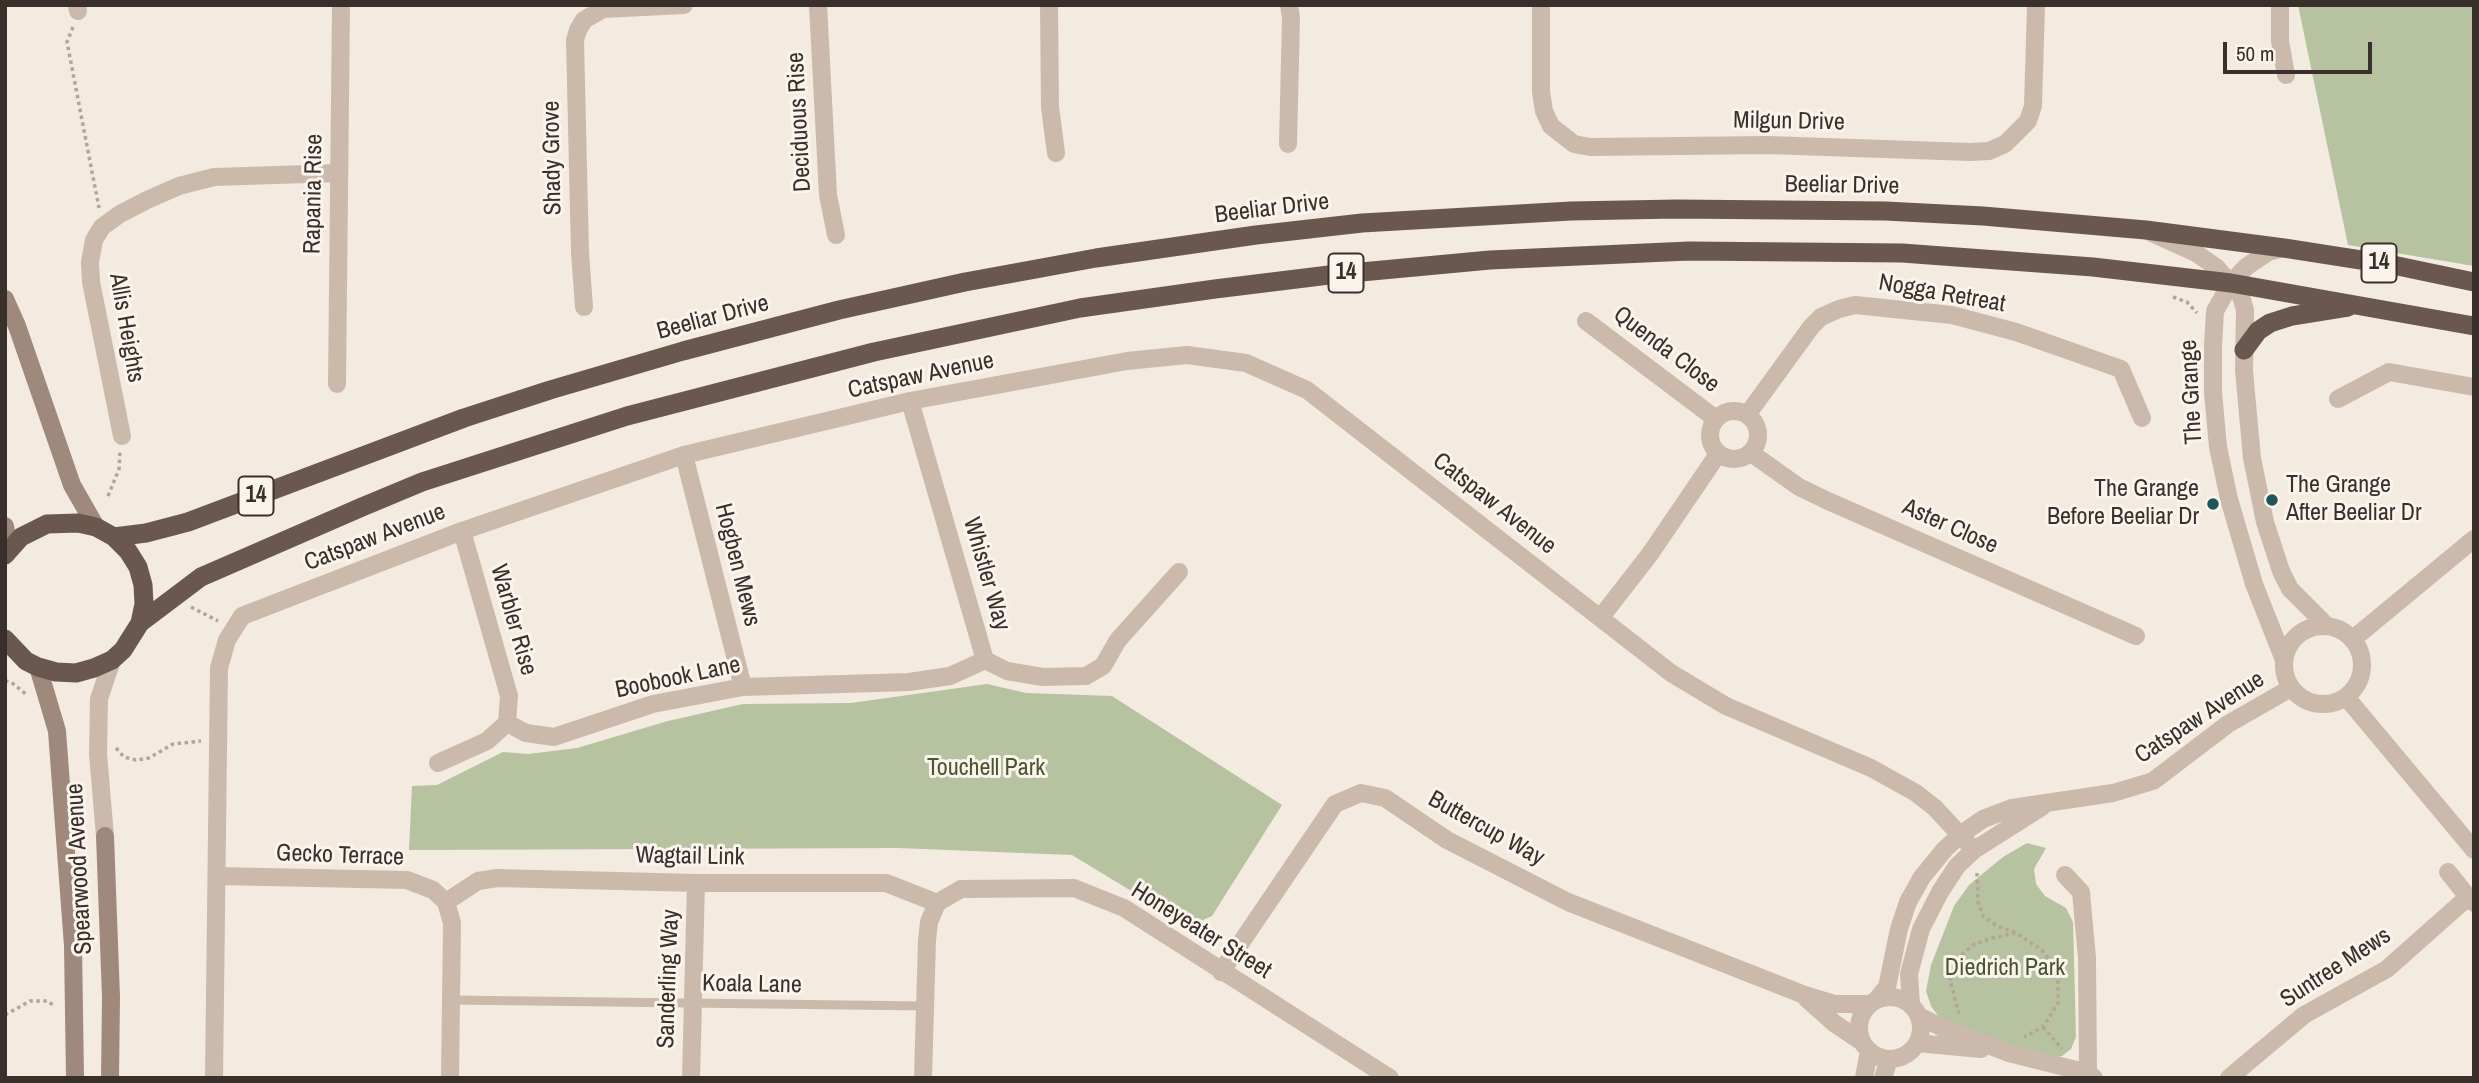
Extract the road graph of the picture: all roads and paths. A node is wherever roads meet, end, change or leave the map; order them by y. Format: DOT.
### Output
graph roads {
  1 [pos="341,5"];
  2 [pos="684,5"];
  3 [pos="818,5"];
  4 [pos="1049,5"];
  5 [pos="1289,5"];
  6 [pos="1541,5"];
  7 [pos="2036,5"];
  8 [pos="2280,5"];
  9 [pos="77,8"];
  10 [pos="590,9"];
  11 [pos="2286,75"];
  12 [pos="1288,144"];
  13 [pos="1056,153"];
  14 [pos="338,173"];
  15 [pos="102,227"];
  16 [pos="2146,230"];
  17 [pos="836,235"];
  18 [pos="2284,248"];
  19 [pos="2474,282"];
  20 [pos="2231,283"];
  21 [pos="5,299"];
  22 [pos="2356,305"];
  23 [pos="583,307"];
  24 [pos="1586,321"];
  25 [pos="2474,326"];
  26 [pos="2244,350"];
  27 [pos="337,384"];
  28 [pos="2474,387"];
  29 [pos="2338,399"];
  30 [pos="910,401"];
  31 [pos="1747,415"];
  32 [pos="2142,418"];
  33 [pos="1716,419"];
  34 [pos="122,436"];
  35 [pos="1751,453"];
  36 [pos="1718,454"];
  37 [pos="684,455"];
  38 [pos="108,496"];
  39 [pos="5,526"];
  40 [pos="96,527"];
  41 [pos="462,531"];
  42 [pos="114,537"];
  43 [pos="2474,539"];
  44 [pos="7,553"];
  45 [pos="1179,572"];
  46 [pos="1601,617"];
  47 [pos="140,623"];
  48 [pos="2327,626"];
  49 [pos="2136,636"];
  50 [pos="5,639"];
  51 [pos="2353,639"];
  52 [pos="112,660"];
  53 [pos="985,660"];
  54 [pos="2284,660"];
  55 [pos="5,661"];
  56 [pos="32,664"];
  57 [pos="5,681"];
  58 [pos="743,687"];
  59 [pos="2291,688"];
  60 [pos="2346,697"];
  61 [pos="42,706"];
  62 [pos="507,723"];
  63 [pos="217,742"];
  64 [pos="114,747"];
  65 [pos="438,763"];
  66 [pos="2052,802"];
  67 [pos="1960,835"];
  68 [pos="105,836"];
  69 [pos="1974,850"];
  70 [pos="2474,850"];
  71 [pos="2448,872"];
  72 [pos="2065,875"];
  73 [pos="217,876"];
  74 [pos="696,883"];
  75 [pos="2471,900"];
  76 [pos="446,902"];
  77 [pos="937,902"];
  78 [pos="2016,933"];
  79 [pos="1221,972"];
  80 [pos="1802,994"];
  81 [pos="451,1000"];
  82 [pos="1873,1001"];
  83 [pos="692,1003"];
  84 [pos="926,1006"];
  85 [pos="56,1008"];
  86 [pos="1915,1010"];
  87 [pos="5,1015"];
  88 [pos="1962,1018"];
  89 [pos="2021,1038"];
  90 [pos="1917,1043"];
  91 [pos="1865,1047"];
  92 [pos="2009,1053"];
  93 [pos="1889,1059"];
  94 [pos="2091,1076"];
  95 [pos="75,1078"];
  96 [pos="110,1078"];
  97 [pos="214,1078"];
  98 [pos="450,1078"];
  99 [pos="691,1078"];
  100 [pos="923,1078"];
  101 [pos="1390,1078"];
  102 [pos="1864,1078"];
  103 [pos="1883,1078"];
  104 [pos="2229,1078"];
  1 -- 14 [label="street, Rapania Rise"];
  2 -- 10 [label="street, Shady Grove"];
  3 -- 17 [label="street, Deciduous Rise"];
  4 -- 13 [label="street"];
  5 -- 12 [label="street"];
  6 -- 7 [label="street, Milgun Drive"];
  8 -- 11 [label="street"];
  9 -- 15 [label="path"];
  10 -- 23 [label="street, Shady Grove"];
  14 -- 15 [label="street"];
  14 -- 27 [label="street, Rapania Rise"];
  15 -- 34 [label="street, Allis Heights"];
  16 -- 18 [label="highway, Beeliar Drive / 14"];
  16 -- 20 [label="street"];
  16 -- 42 [label="highway, Beeliar Drive / 14"];
  18 -- 19 [label="highway, Beeliar Drive / 14"];
  18 -- 20 [label="street, The Grange"];
  20 -- 22 [label="highway, 14"];
  20 -- 26 [label="street"];
  20 -- 47 [label="highway, 14"];
  20 -- 54 [label="street, The Grange"];
  21 -- 40 [label="main road"];
  22 -- 25 [label="highway, 14"];
  22 -- 26 [label="highway"];
  24 -- 33 [label="street, Quenda Close"];
  26 -- 48 [label="street"];
  28 -- 29 [label="street"];
  30 -- 37 [label="street, Catspaw Avenue"];
  30 -- 46 [label="street, Catspaw Avenue"];
  30 -- 53 [label="street, Whistler Way"];
  31 -- 32 [label="street, Nogga Retreat"];
  31 -- 33 [label="street"];
  31 -- 35 [label="street"];
  33 -- 36 [label="street"];
  34 -- 38 [label="path"];
  35 -- 36 [label="street"];
  35 -- 49 [label="street, Aster Close"];
  36 -- 46 [label="street"];
  37 -- 41 [label="street, Catspaw Avenue"];
  37 -- 58 [label="street, Hogben Mews"];
  39 -- 44 [label="main road, 14"];
  40 -- 42 [label="highway, 14"];
  40 -- 44 [label="highway, 14"];
  41 -- 62 [label="street, Warbler Rise"];
  41 -- 63 [label="street, Catspaw Avenue"];
  42 -- 47 [label="highway, 14"];
  43 -- 51 [label="street"];
  45 -- 53 [label="street, Whistler Way"];
  46 -- 67 [label="street, Catspaw Avenue"];
  47 -- 52 [label="highway, 14"];
  48 -- 51 [label="street"];
  48 -- 54 [label="street"];
  50 -- 56 [label="highway"];
  51 -- 60 [label="street"];
  52 -- 56 [label="highway"];
  52 -- 68 [label="street, Spearwood Avenue"];
  53 -- 58 [label="street, Boobook Lane"];
  54 -- 59 [label="street"];
  55 -- 56 [label="highway"];
  56 -- 61 [label="main road, Spearwood Avenue"];
  57 -- 61 [label="path"];
  58 -- 62 [label="street, Boobook Lane"];
  59 -- 60 [label="street"];
  59 -- 66 [label="street, Catspaw Avenue"];
  60 -- 70 [label="street"];
  61 -- 95 [label="main road, Spearwood Avenue"];
  62 -- 65 [label="street"];
  63 -- 64 [label="path"];
  63 -- 73 [label="street, Catspaw Avenue"];
  66 -- 67 [label="street, Catspaw Avenue"];
  66 -- 69 [label="street, Catspaw Avenue"];
  67 -- 69 [label="street, Catspaw Avenue"];
  67 -- 82 [label="street"];
  68 -- 96 [label="main road, Spearwood Avenue"];
  69 -- 78 [label="path"];
  69 -- 86 [label="street"];
  71 -- 75 [label="street, Suntree Mews"];
  72 -- 94 [label="street"];
  73 -- 76 [label="street, Gecko Terrace"];
  73 -- 97 [label="street, Catspaw Avenue"];
  74 -- 76 [label="street, Wagtail Link"];
  74 -- 77 [label="street, Wagtail Link"];
  74 -- 83 [label="street, Sanderling Way"];
  75 -- 104 [label="street, Suntree Mews"];
  76 -- 81 [label="street"];
  77 -- 79 [label="street, Honeyeater Street"];
  77 -- 84 [label="street"];
  78 -- 88 [label="path"];
  78 -- 89 [label="path"];
  79 -- 80 [label="street, Buttercup Way"];
  79 -- 101 [label="street, Honeyeater Street"];
  80 -- 82 [label="street, Buttercup Way"];
  80 -- 91 [label="street, Buttercup Way"];
  81 -- 83 [label="lane, Koala Lane"];
  81 -- 98 [label="street"];
  82 -- 86 [label="street"];
  82 -- 91 [label="street"];
  83 -- 84 [label="lane, Koala Lane"];
  83 -- 99 [label="street, Sanderling Way"];
  84 -- 100 [label="street"];
  85 -- 87 [label="path"];
  86 -- 90 [label="street"];
  86 -- 92 [label="street"];
  90 -- 92 [label="street"];
  90 -- 93 [label="street"];
  91 -- 93 [label="street"];
  91 -- 102 [label="street"];
  92 -- 94 [label="street"];
  93 -- 103 [label="street"];
}
